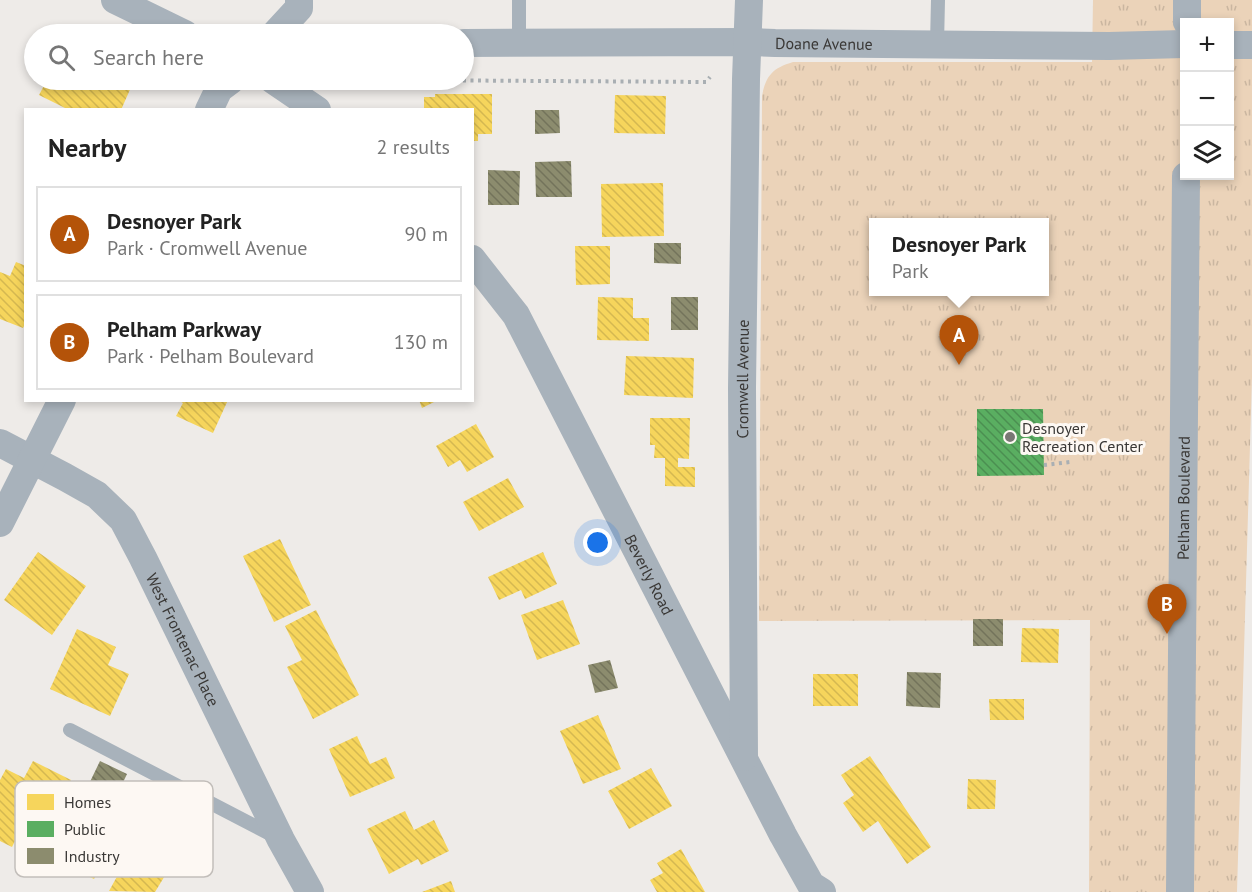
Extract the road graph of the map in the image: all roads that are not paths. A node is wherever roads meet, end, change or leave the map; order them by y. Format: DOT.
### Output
graph roads {
  1 [pos="115,0"];
  2 [pos="299,0"];
  3 [pos="519,0"];
  4 [pos="749,0"];
  5 [pos="938,0"];
  6 [pos="1187,0"];
  7 [pos="1187,18"];
  8 [pos="164,24"];
  9 [pos="284,24"];
  10 [pos="748,42"];
  11 [pos="474,43"];
  12 [pos="519,44"];
  13 [pos="937,44"];
  14 [pos="1180,44"];
  15 [pos="1234,45"];
  16 [pos="1252,45"];
  17 [pos="219,90"];
  18 [pos="288,90"];
  19 [pos="210,108"];
  20 [pos="314,108"];
  21 [pos="1186,180"];
  22 [pos="474,262"];
  23 [pos="61,402"];
  24 [pos="0,443"];
  25 [pos="32,460"];
  26 [pos="0,523"];
  27 [pos="70,730"];
  28 [pos="744,757"];
  29 [pos="168,781"];
  30 [pos="213,805"];
  31 [pos="281,840"];
  32 [pos="310,892"];
  33 [pos="822,892"];
  34 [pos="1180,892"];
  1 -- 8 [label="street"];
  2 -- 9 [label="street"];
  3 -- 12 [label="lane"];
  4 -- 10 [label="street, Cromwell Avenue"];
  5 -- 13 [label="lane"];
  6 -- 7 [label="street"];
  10 -- 12 [label="street, Doane Avenue"];
  10 -- 13 [label="street, Doane Avenue"];
  10 -- 28 [label="street, Cromwell Avenue"];
  11 -- 12 [label="street, Doane Avenue"];
  13 -- 14 [label="street, Doane Avenue"];
  15 -- 16 [label="street"];
  17 -- 19 [label="street"];
  18 -- 20 [label="street"];
  21 -- 34 [label="street, Pelham Boulevard"];
  22 -- 28 [label="street, Beverly Road"];
  23 -- 25 [label="street"];
  24 -- 25 [label="street, West Frontenac Place"];
  25 -- 26 [label="street"];
  25 -- 31 [label="street, West Frontenac Place"];
  27 -- 29 [label="lane"];
  28 -- 33 [label="street, Beverly Road"];
  30 -- 31 [label="lane"];
  31 -- 32 [label="street, West Frontenac Place"];
}
